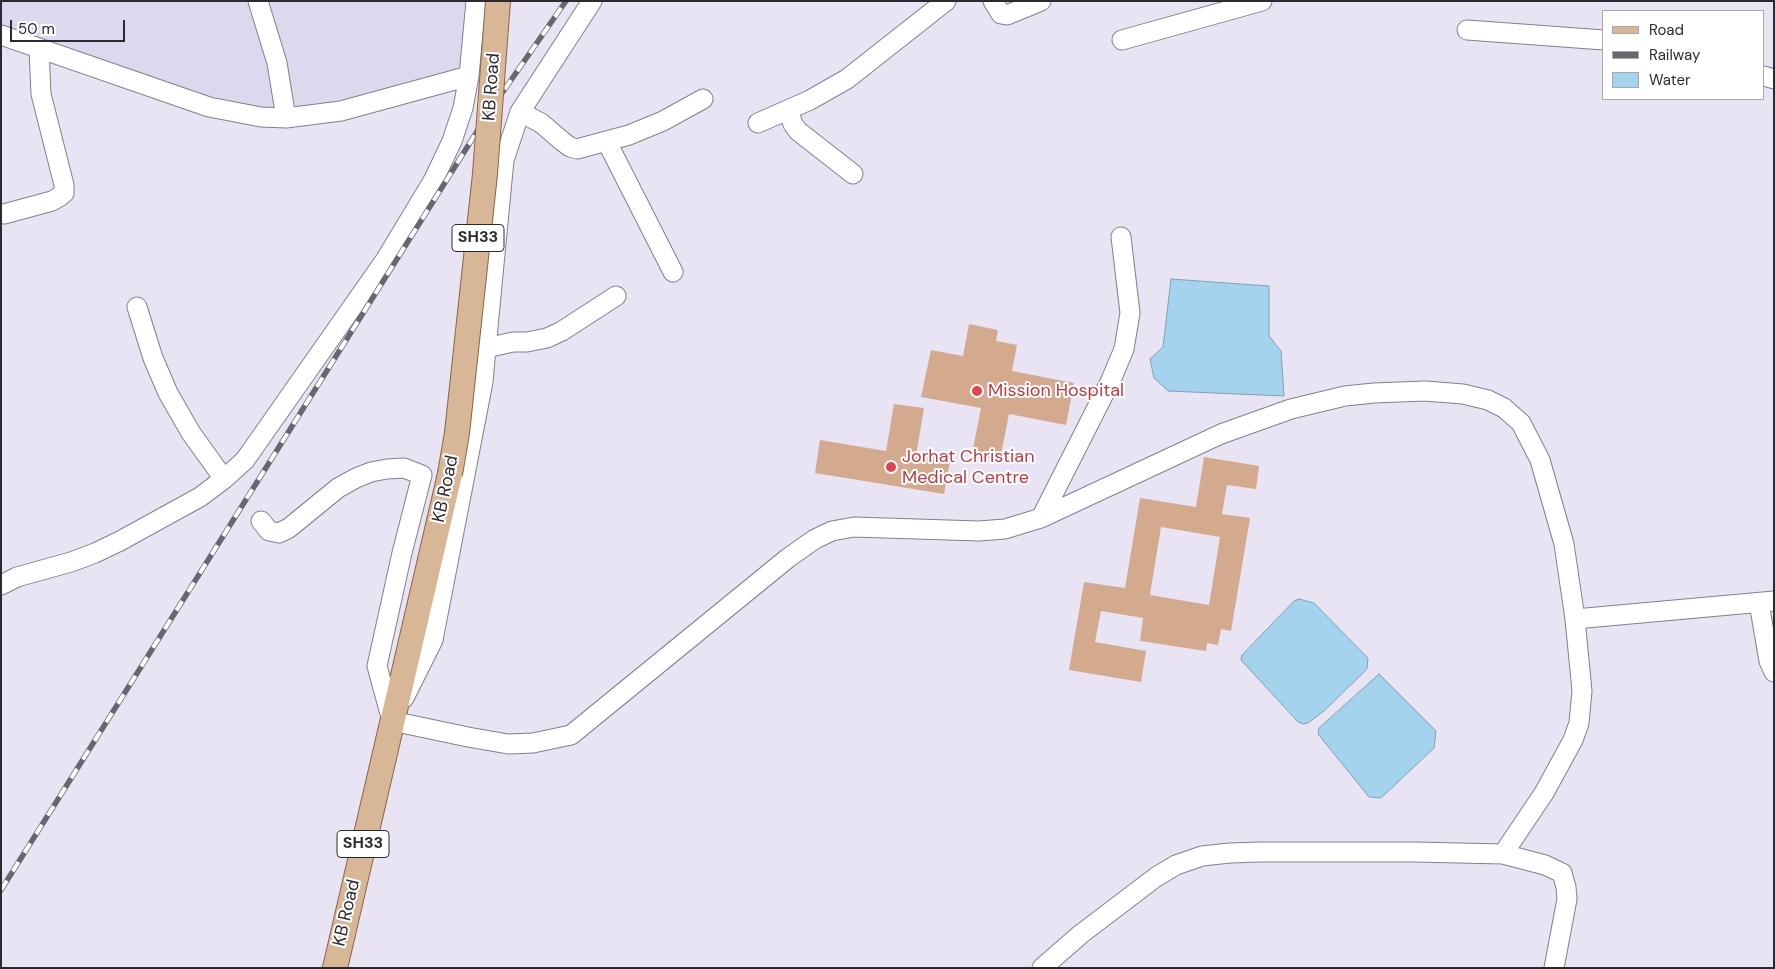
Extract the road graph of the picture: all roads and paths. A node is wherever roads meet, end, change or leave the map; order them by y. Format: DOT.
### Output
graph roads {
  1 [pos="258,1"];
  2 [pos="476,1"];
  3 [pos="498,1"];
  4 [pos="592,1"];
  5 [pos="946,1"];
  6 [pos="993,1"];
  7 [pos="1041,1"];
  8 [pos="1262,1"];
  9 [pos="1467,30"];
  10 [pos="1,35"];
  11 [pos="1122,40"];
  12 [pos="1602,40"];
  13 [pos="38,48"];
  14 [pos="469,76"];
  15 [pos="703,99"];
  16 [pos="788,110"];
  17 [pos="520,112"];
  18 [pos="286,118"];
  19 [pos="758,123"];
  20 [pos="607,142"];
  21 [pos="853,174"];
  22 [pos="4,214"];
  23 [pos="1121,237"];
  24 [pos="673,272"];
  25 [pos="616,296"];
  26 [pos="136,307"];
  27 [pos="486,348"];
  28 [pos="224,479"];
  29 [pos="1041,518"];
  30 [pos="261,521"];
  31 [pos="1,585"];
  32 [pos="1766,602"];
  33 [pos="1575,619"];
  34 [pos="1774,672"];
  35 [pos="392,721"];
  36 [pos="1503,854"];
  37 [pos="335,968"];
  38 [pos="1042,968"];
  39 [pos="1554,968"];
  1 -- 18 [label="street"];
  2 -- 14 [label="street"];
  3 -- 35 [label="main road, KB Road / SH33, bridge"];
  4 -- 17 [label="street"];
  5 -- 16 [label="street"];
  6 -- 7 [label="street"];
  8 -- 11 [label="street"];
  9 -- 12 [label="street"];
  10 -- 13 [label="street"];
  13 -- 18 [label="street"];
  13 -- 22 [label="street"];
  14 -- 18 [label="street"];
  14 -- 28 [label="street"];
  15 -- 20 [label="street"];
  16 -- 19 [label="street"];
  16 -- 21 [label="street"];
  17 -- 20 [label="street"];
  17 -- 27 [label="street"];
  20 -- 24 [label="street"];
  23 -- 29 [label="street"];
  25 -- 27 [label="street"];
  26 -- 28 [label="street"];
  27 -- 35 [label="street"];
  28 -- 31 [label="street"];
  29 -- 33 [label="street"];
  29 -- 35 [label="street"];
  30 -- 35 [label="street"];
  32 -- 33 [label="street"];
  32 -- 34 [label="street"];
  33 -- 36 [label="street"];
  35 -- 37 [label="main road, KB Road / SH33"];
  36 -- 38 [label="street"];
  36 -- 39 [label="street"];
}
